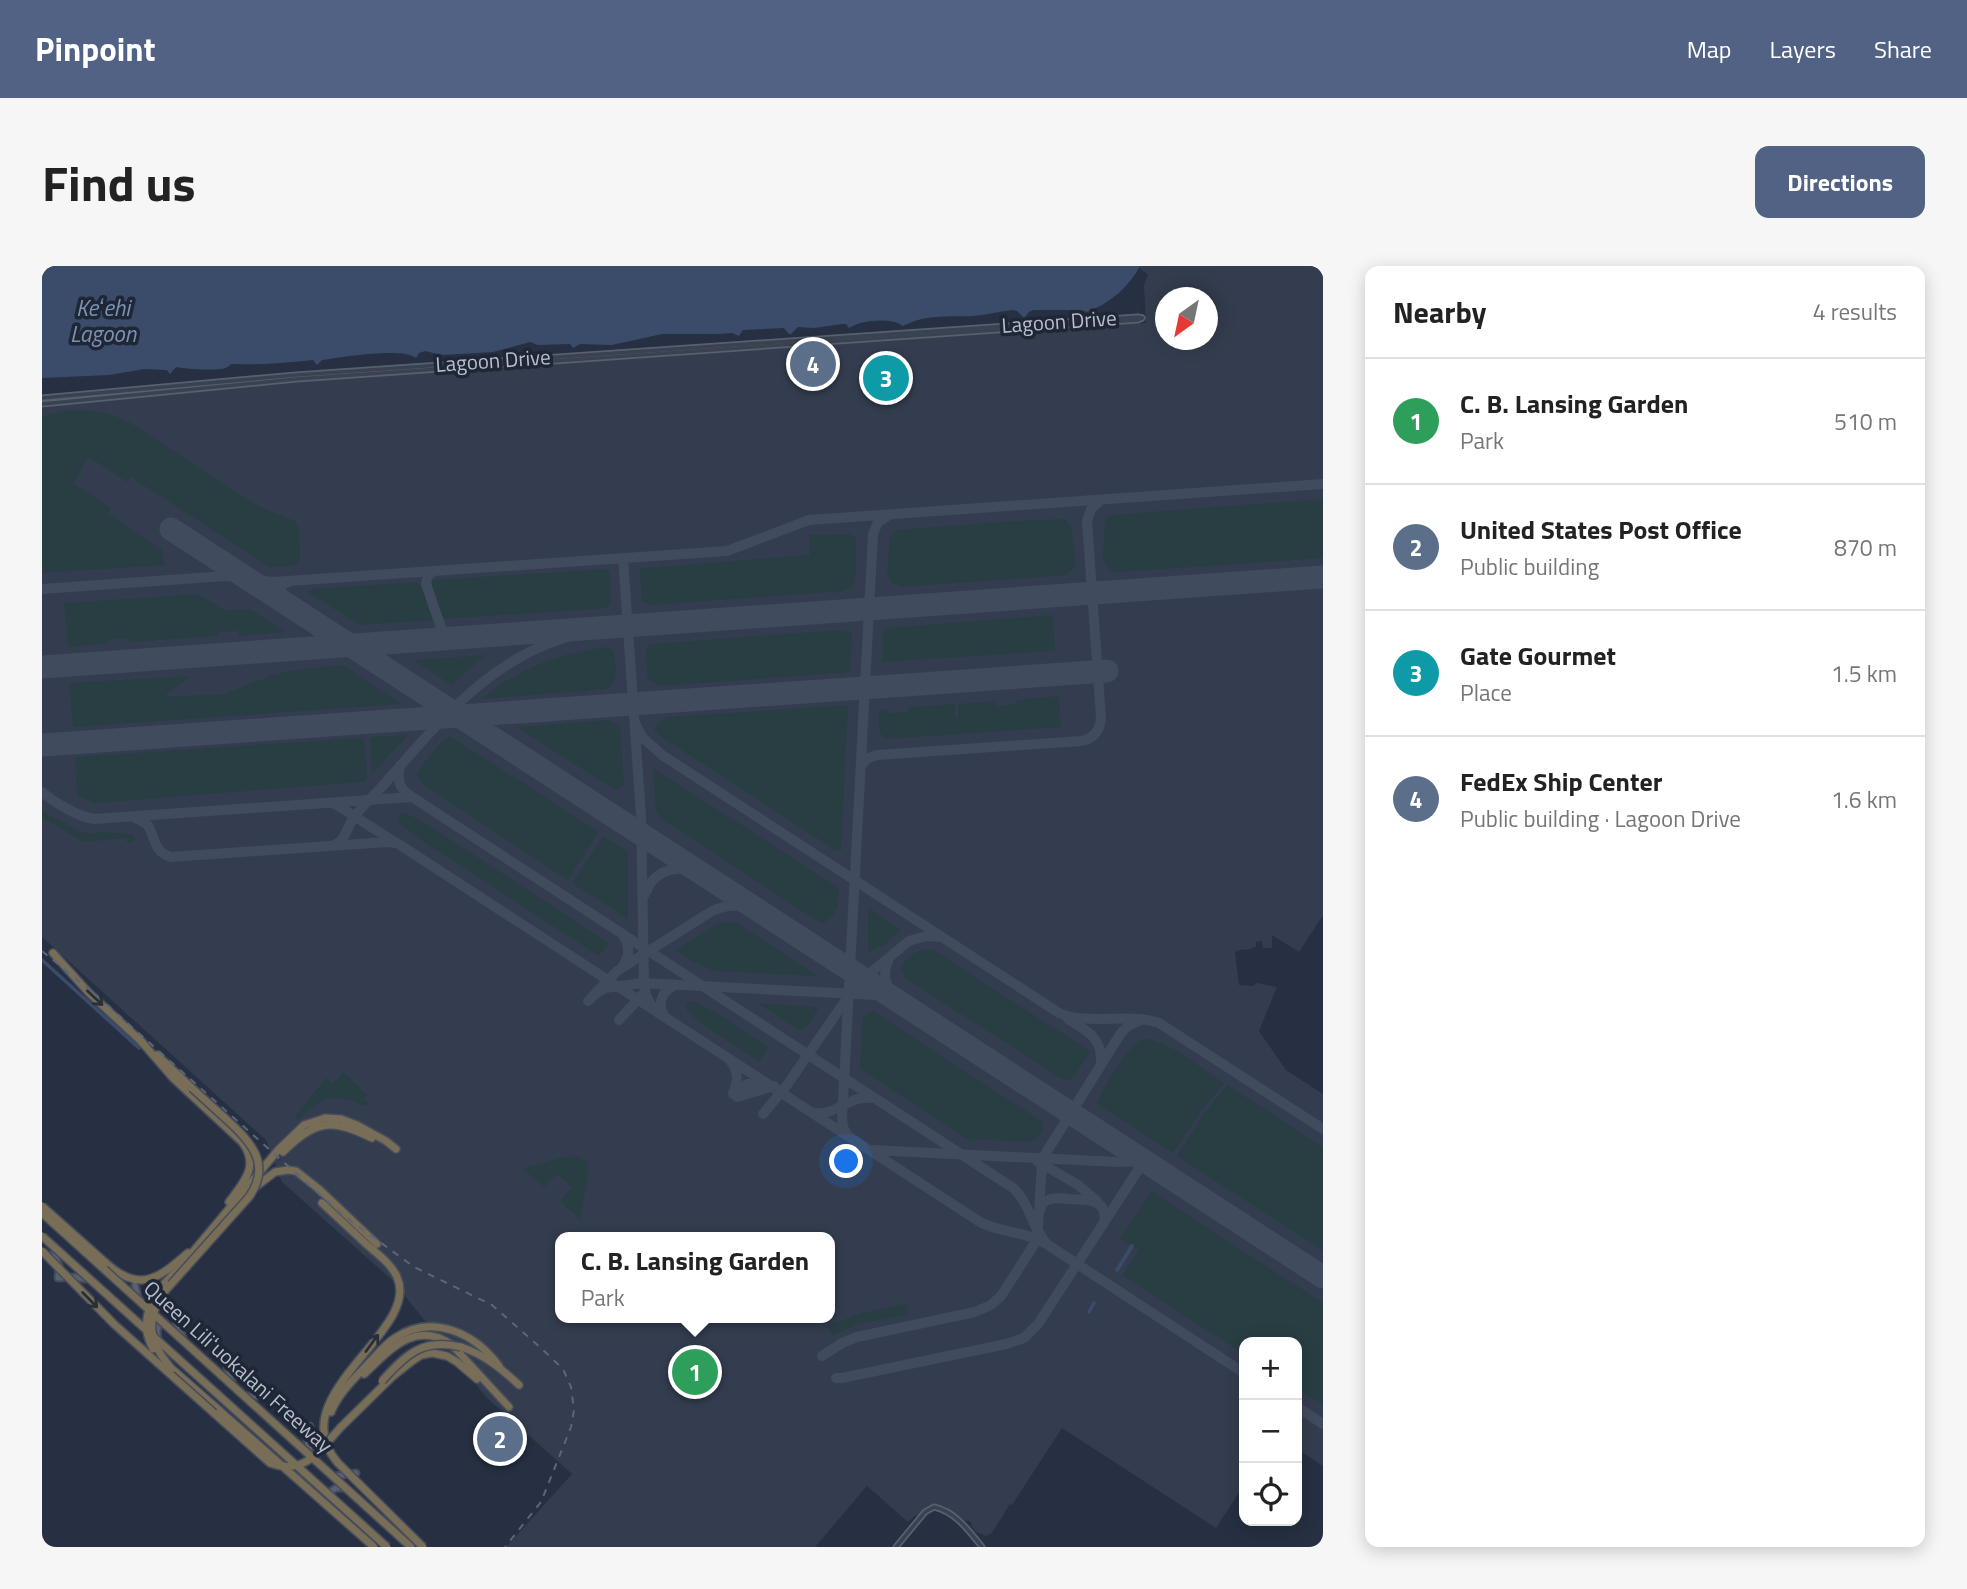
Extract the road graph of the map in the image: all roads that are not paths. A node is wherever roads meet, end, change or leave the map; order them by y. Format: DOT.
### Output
graph roads {
  1 [pos="1010,327"];
  2 [pos="296,377"];
  3 [pos="42,398"];
  4 [pos="42,404"];
  5 [pos="53,953"];
  6 [pos="190,1090"];
  7 [pos="383,1139"];
  8 [pos="396,1149"];
  9 [pos="247,1188"];
  10 [pos="322,1203"];
  11 [pos="42,1209"];
  12 [pos="215,1224"];
  13 [pos="78,1234"];
  14 [pos="42,1238"];
  15 [pos="199,1243"];
  16 [pos="377,1244"];
  17 [pos="80,1246"];
  18 [pos="42,1251"];
  19 [pos="54,1251"];
  20 [pos="85,1279"];
  21 [pos="135,1285"];
  22 [pos="138,1297"];
  23 [pos="174,1324"];
  24 [pos="161,1347"];
  25 [pos="499,1366"];
  26 [pos="227,1368"];
  27 [pos="172,1369"];
  28 [pos="232,1381"];
  29 [pos="519,1385"];
  30 [pos="248,1396"];
  31 [pos="258,1396"];
  32 [pos="338,1398"];
  33 [pos="310,1426"];
  34 [pos="341,1427"];
  35 [pos="327,1445"];
  36 [pos="310,1451"];
  37 [pos="347,1464"];
  38 [pos="356,1473"];
  39 [pos="333,1474"];
  40 [pos="343,1474"];
  41 [pos="351,1490"];
  42 [pos="324,1496"];
  43 [pos="330,1501"];
  44 [pos="319,1502"];
  45 [pos="982,1546"];
  46 [pos="374,1547"];
  47 [pos="382,1547"];
  48 [pos="387,1547"];
  49 [pos="413,1547"];
  50 [pos="423,1547"];
  51 [pos="896,1547"];
  1 -- 1 [label="street, Lagoon Drive"];
  1 -- 2 [label="street, Lagoon Drive"];
  2 -- 3 [label="street, Lagoon Drive"];
  2 -- 4 [label="street, Lagoon Drive"];
  5 -- 6 [label="highway, one-way"];
  6 -- 12 [label="highway"];
  6 -- 27 [label="highway, bridge"];
  7 -- 9 [label="highway, bridge"];
  8 -- 9 [label="highway, bridge"];
  9 -- 12 [label="highway"];
  35 -- 10 [label="highway, one-way"];
  11 -- 15 [label="highway, bridge"];
  11 -- 17 [label="main road"];
  11 -- 49 [label="highway, Queen Liliʻuokalani Freeway, bridge"];
  12 -- 15 [label="highway"];
  12 -- 16 [label="highway, bridge"];
  13 -- 17 [label="main road"];
  14 -- 19 [label="main road"];
  14 -- 48 [label="highway, Queen Liliʻuokalani Freeway, bridge"];
  15 -- 27 [label="highway, bridge"];
  17 -- 22 [label="main road"];
  18 -- 34 [label="highway, one-way, bridge"];
  19 -- 20 [label="main road"];
  19 -- 20 [label="main road"];
  20 -- 24 [label="main road"];
  21 -- 22 [label="main road"];
  22 -- 23 [label="main road"];
  23 -- 24 [label="main road"];
  23 -- 28 [label="main road"];
  24 -- 42 [label="main road"];
  25 -- 29 [label="highway"];
  25 -- 32 [label="highway"];
  25 -- 34 [label="highway, bridge"];
  26 -- 28 [label="main road"];
  27 -- 46 [label="highway, bridge"];
  28 -- 30 [label="main road"];
  30 -- 31 [label="main road"];
  30 -- 36 [label="main road"];
  32 -- 34 [label="highway"];
  32 -- 35 [label="highway"];
  33 -- 36 [label="main road"];
  35 -- 50 [label="highway, bridge"];
  36 -- 39 [label="main road"];
  37 -- 40 [label="main road"];
  38 -- 40 [label="main road"];
  39 -- 40 [label="main road"];
  39 -- 41 [label="main road"];
  39 -- 42 [label="main road"];
  41 -- 42 [label="main road"];
  41 -- 49 [label="main road"];
  42 -- 43 [label="main road"];
  43 -- 44 [label="main road"];
  43 -- 47 [label="main road"];
  45 -- 51 [label="street"];
}
